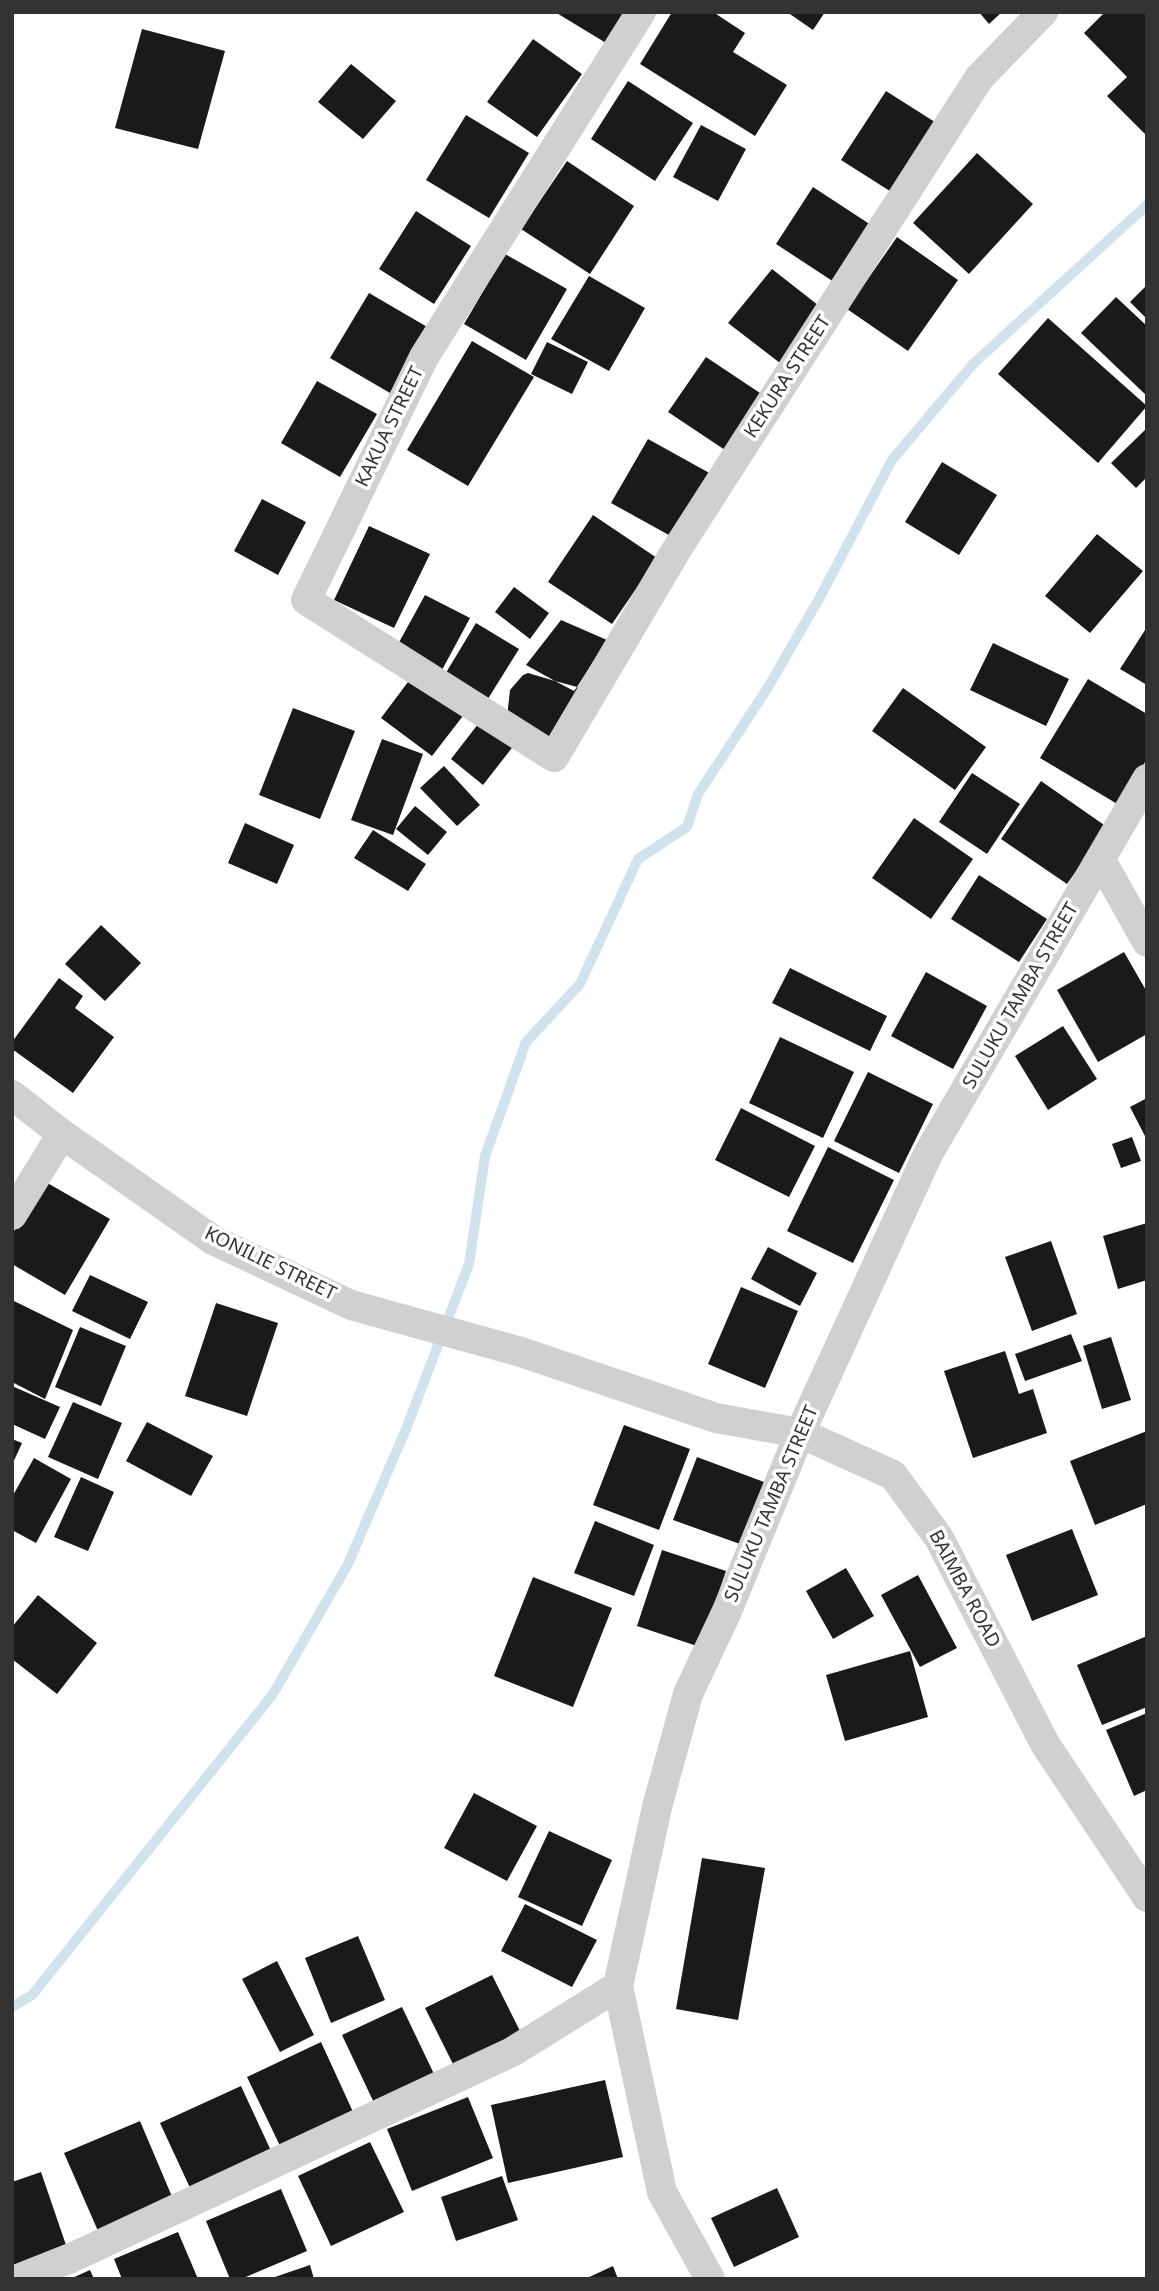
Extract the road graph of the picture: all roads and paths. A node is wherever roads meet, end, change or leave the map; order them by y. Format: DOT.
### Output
graph roads {
  1 [pos="641,12"];
  2 [pos="1043,12"];
  3 [pos="554,757"];
  4 [pos="1147,779"];
  5 [pos="1101,860"];
  6 [pos="1147,942"];
  7 [pos="12,1094"];
  8 [pos="62,1134"];
  9 [pos="12,1215"];
  10 [pos="521,1352"];
  11 [pos="800,1433"];
  12 [pos="1147,1897"];
  13 [pos="618,1986"];
  14 [pos="18,2279"];
  15 [pos="710,2279"];
  1 -- 3 [label="street, KAKUA STREET"];
  2 -- 3 [label="street, KEKURA STREET"];
  4 -- 5 [label="street, SULUKU TAMBA STREET"];
  5 -- 6 [label="street"];
  5 -- 11 [label="street, SULUKU TAMBA STREET"];
  7 -- 8 [label="street, KONILIE STREET"];
  8 -- 9 [label="street"];
  8 -- 10 [label="street, KONILIE STREET"];
  10 -- 11 [label="street, BAIMBA ROAD"];
  11 -- 12 [label="street, BAIMBA ROAD"];
  11 -- 13 [label="street, SULUKU TAMBA STREET"];
  13 -- 14 [label="street"];
  13 -- 15 [label="street, SULUKU TAMBA STREET"];
}
